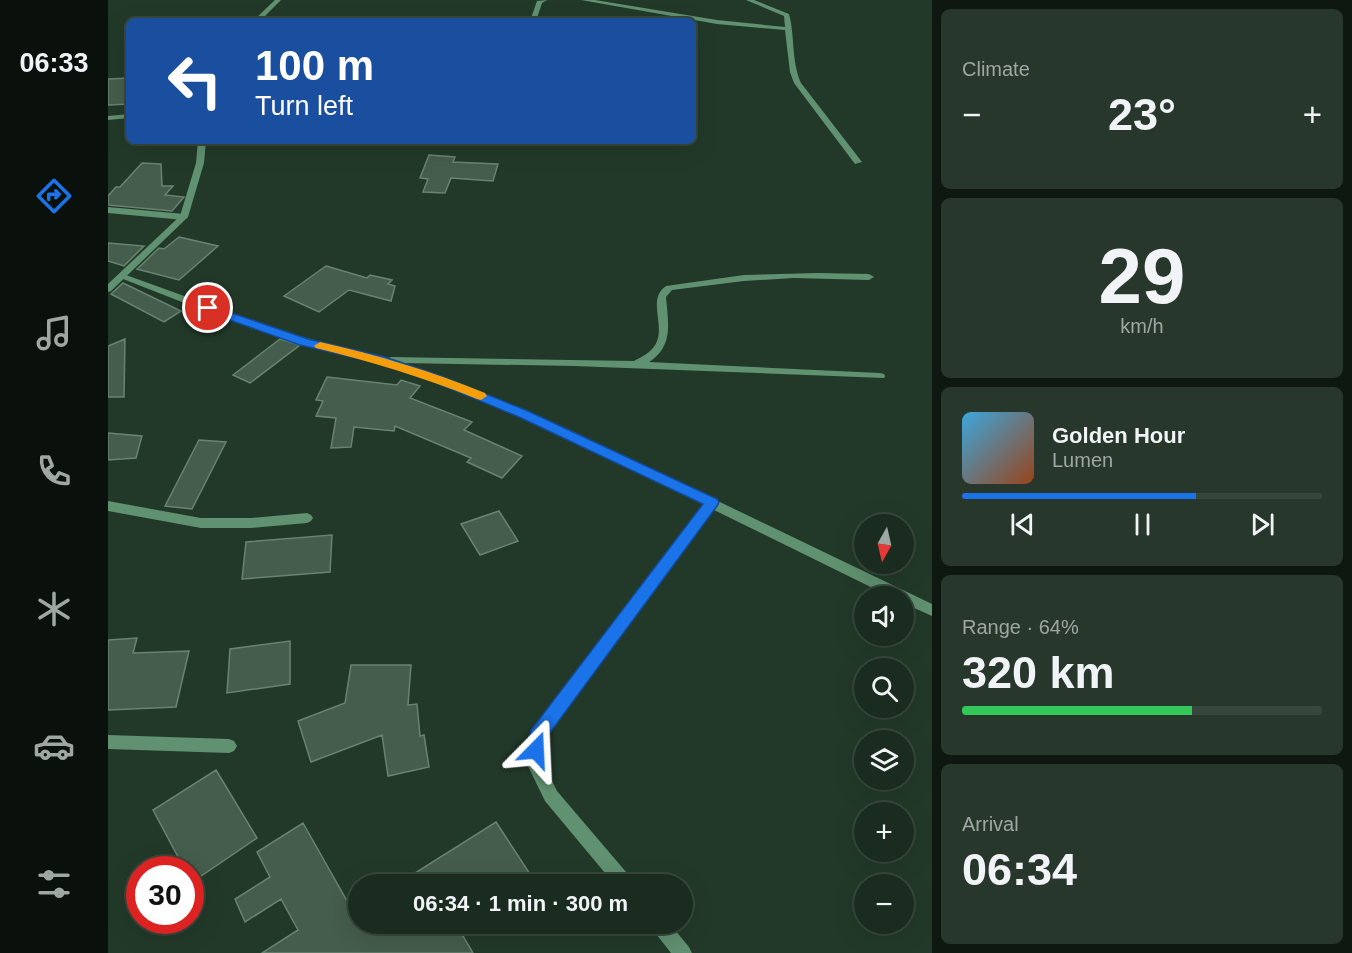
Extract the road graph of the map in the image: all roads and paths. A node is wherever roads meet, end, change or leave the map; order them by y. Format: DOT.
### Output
graph roads {
  1 [pos="278,0"];
  2 [pos="544,0"];
  3 [pos="584,0"];
  4 [pos="749,0"];
  5 [pos="259,18"];
  6 [pos="534,18"];
  7 [pos="693,18"];
  8 [pos="696,19"];
  9 [pos="790,29"];
  10 [pos="126,116"];
  11 [pos="108,118"];
  12 [pos="202,144"];
  13 [pos="858,162"];
  14 [pos="108,210"];
  15 [pos="184,217"];
  16 [pos="123,277"];
  17 [pos="869,277"];
  18 [pos="108,289"];
  19 [pos="381,360"];
  20 [pos="636,364"];
  21 [pos="880,376"];
  22 [pos="712,502"];
  23 [pos="108,506"];
  24 [pos="307,518"];
  25 [pos="932,610"];
  26 [pos="108,742"];
  27 [pos="229,746"];
  28 [pos="617,874"];
  29 [pos="667,934"];
  30 [pos="683,953"];
  1 -- 5 [label="street"];
  2 -- 6 [label="street"];
  3 -- 7 [label="street"];
  4 -- 9 [label="street"];
  8 -- 9 [label="street"];
  9 -- 13 [label="street"];
  10 -- 11 [label="street"];
  12 -- 15 [label="street"];
  14 -- 15 [label="street"];
  15 -- 16 [label="street"];
  16 -- 18 [label="street"];
  16 -- 19 [label="street"];
  17 -- 20 [label="street"];
  19 -- 20 [label="street"];
  19 -- 22 [label="street"];
  20 -- 21 [label="street"];
  22 -- 25 [label="street"];
  22 -- 28 [label="street"];
  23 -- 24 [label="street"];
  26 -- 27 [label="street"];
  29 -- 30 [label="street"];
}
